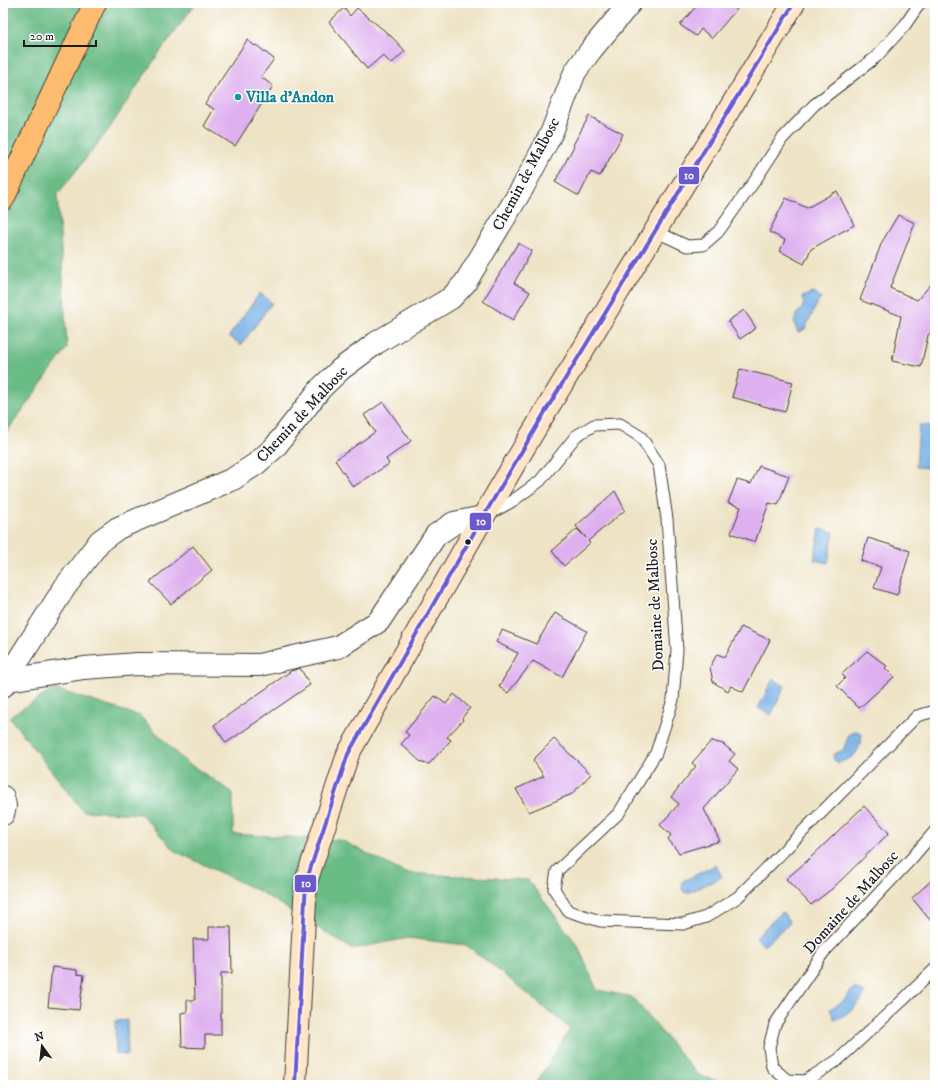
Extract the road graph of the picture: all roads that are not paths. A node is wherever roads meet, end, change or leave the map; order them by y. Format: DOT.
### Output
graph roads {
  1 [pos="95,3"];
  2 [pos="630,3"];
  3 [pos="794,3"];
  4 [pos="920,3"];
  5 [pos="3,199"];
  6 [pos="655,231"];
  7 [pos="483,517"];
  8 [pos="5,683"];
  9 [pos="935,711"];
  10 [pos="3,797"];
  11 [pos="3,814"];
  12 [pos="935,831"];
  13 [pos="935,969"];
  14 [pos="296,1085"];
  1 -- 5 [label="main road"];
  2 -- 8 [label="street, Chemin de Malbosc"];
  3 -- 6 [label="main road"];
  4 -- 6 [label="lane"];
  6 -- 7 [label="main road"];
  7 -- 8 [label="street"];
  7 -- 9 [label="lane, Domaine de Malbosc"];
  7 -- 14 [label="main road"];
  10 -- 11 [label="street"];
  12 -- 13 [label="lane, Domaine de Malbosc"];
}
